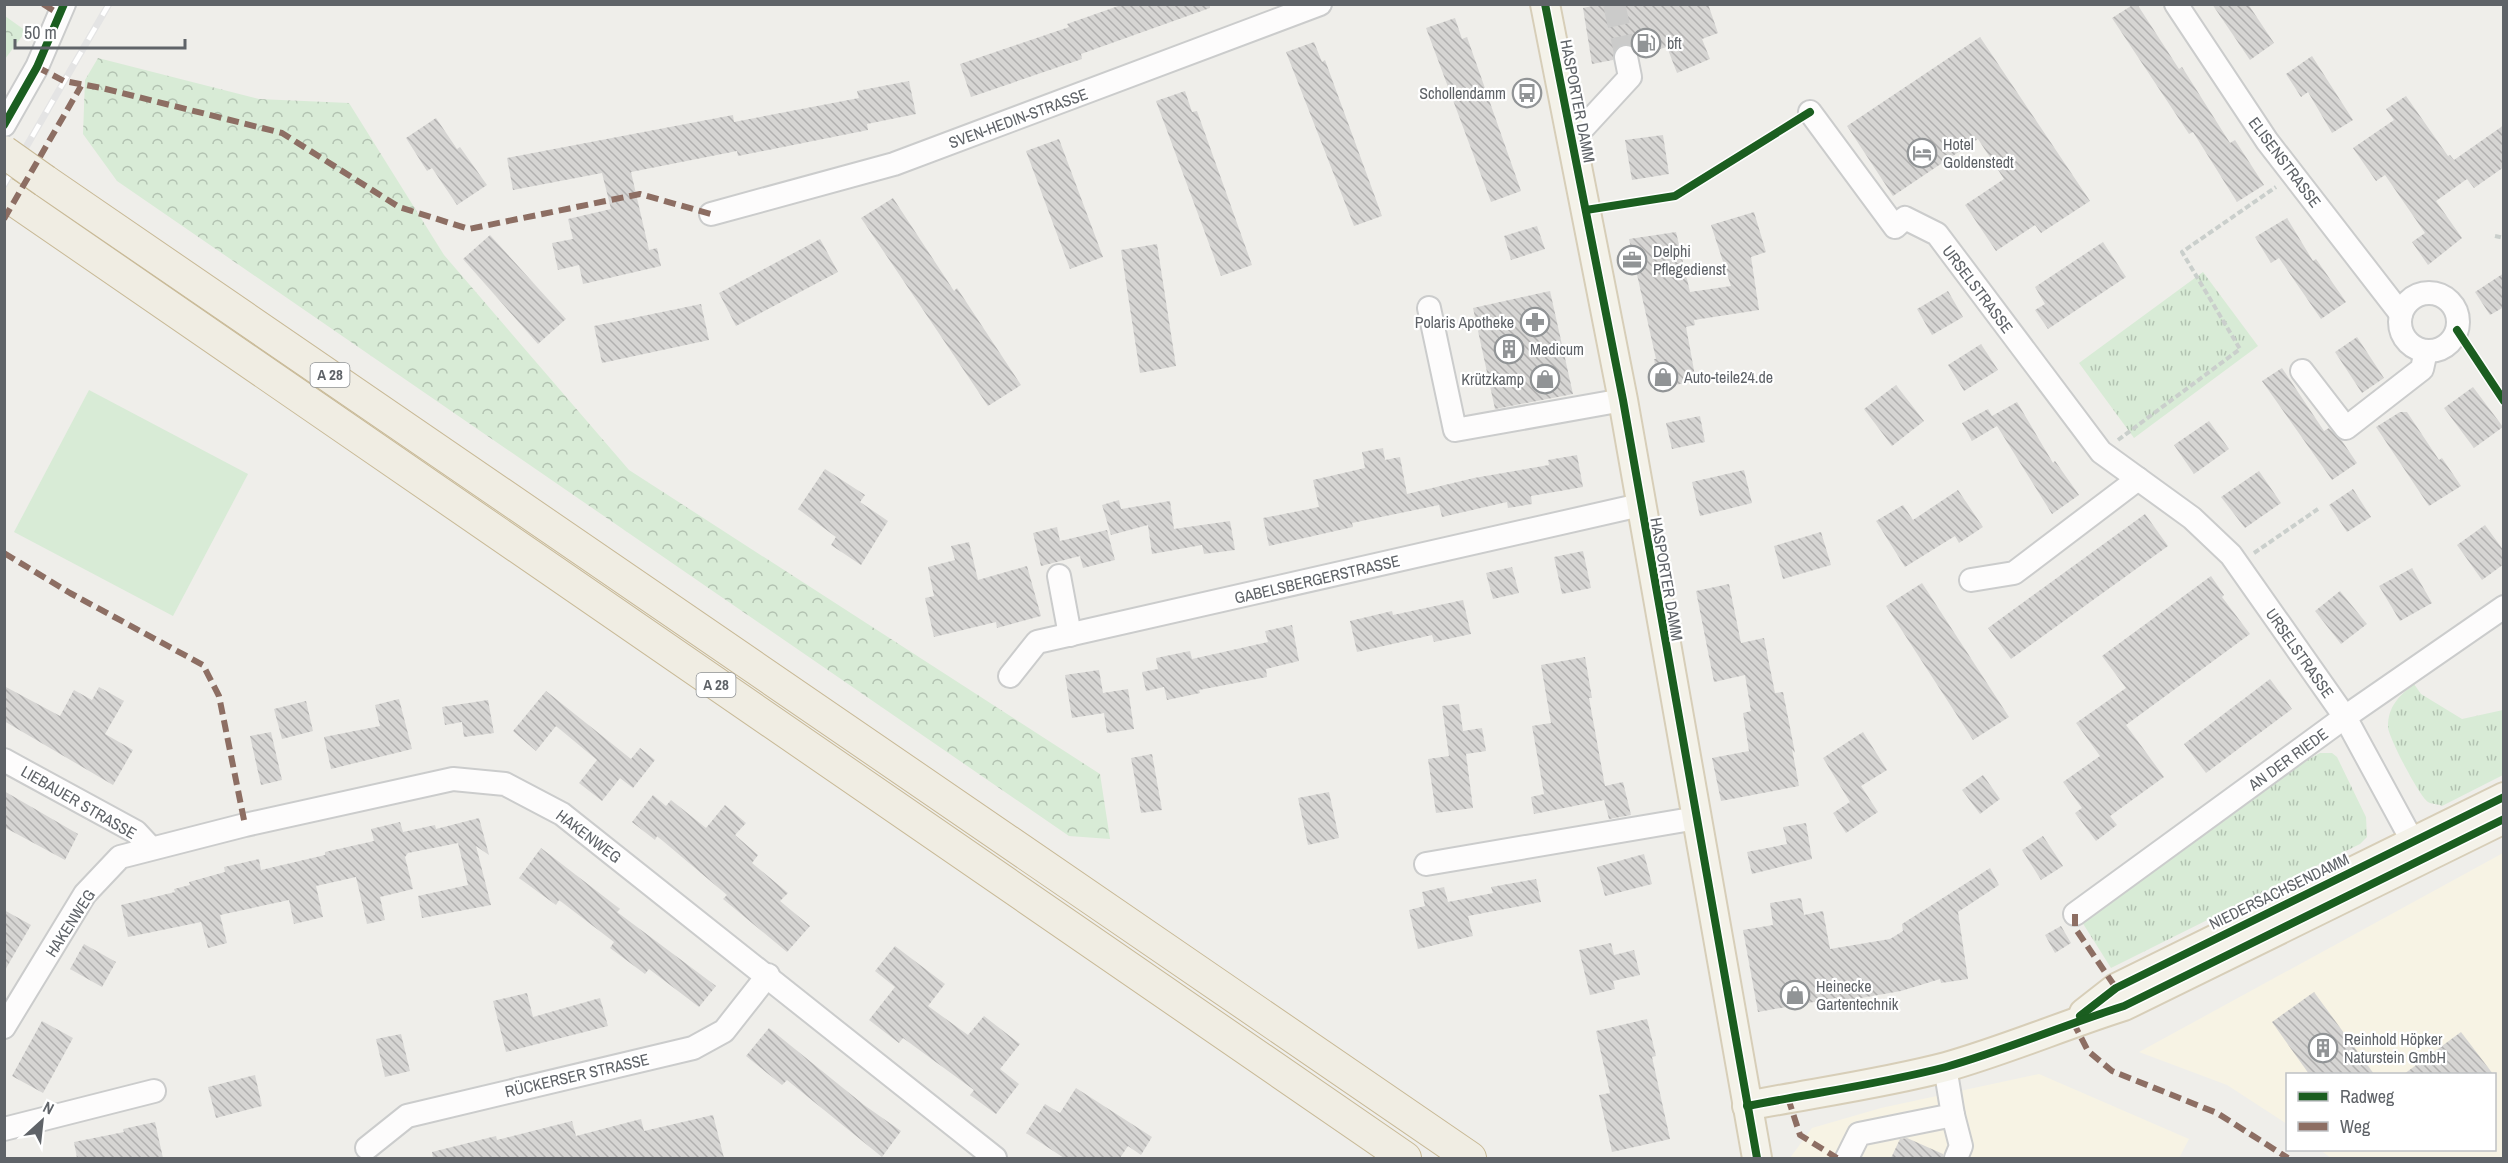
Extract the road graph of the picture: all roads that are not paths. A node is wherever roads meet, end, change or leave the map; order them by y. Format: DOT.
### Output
graph roads {
  1 [pos="64,4"];
  2 [pos="1320,4"];
  3 [pos="1545,4"];
  4 [pos="2176,4"];
  5 [pos="1626,57"];
  6 [pos="1810,112"];
  7 [pos="4,125"];
  8 [pos="1571,141"];
  9 [pos="4,152"];
  10 [pos="16,201"];
  11 [pos="711,214"];
  12 [pos="1429,308"];
  13 [pos="2401,314"];
  14 [pos="2426,351"];
  15 [pos="2302,371"];
  16 [pos="1623,400"];
  17 [pos="2138,479"];
  18 [pos="1640,505"];
  19 [pos="1059,576"];
  20 [pos="1971,580"];
  21 [pos="2504,607"];
  22 [pos="1070,635"];
  23 [pos="1010,676"];
  24 [pos="2345,717"];
  25 [pos="4,760"];
  26 [pos="2504,797"];
  27 [pos="1697,818"];
  28 [pos="2504,819"];
  29 [pos="151,848"];
  30 [pos="2417,850"];
  31 [pos="1426,864"];
  32 [pos="2075,914"];
  33 [pos="768,975"];
  34 [pos="4,1027"];
  35 [pos="1945,1067"];
  36 [pos="154,1091"];
  37 [pos="1747,1106"];
  38 [pos="1953,1115"];
  39 [pos="4,1129"];
  40 [pos="367,1148"];
  41 [pos="995,1158"];
  42 [pos="1406,1158"];
  43 [pos="1470,1158"];
  44 [pos="1757,1158"];
  45 [pos="1848,1158"];
  46 [pos="1956,1158"];
  1 -- 7 [label="street"];
  2 -- 11 [label="street, SVEN-HEDIN-STRASSE"];
  3 -- 8 [label="main road, HASPORTER DAMM"];
  4 -- 13 [label="street, ELISENSTRASSE"];
  5 -- 8 [label="street"];
  6 -- 17 [label="street, URSELSTRASSE"];
  8 -- 16 [label="main road, HASPORTER DAMM"];
  9 -- 43 [label="highway, A 28, bridge"];
  10 -- 42 [label="highway, A 28"];
  12 -- 16 [label="street"];
  13 -- 14 [label="street, ELISENSTRASSE"];
  13 -- 14 [label="street"];
  14 -- 15 [label="street"];
  16 -- 18 [label="main road, HASPORTER DAMM"];
  17 -- 20 [label="street"];
  17 -- 24 [label="street, URSELSTRASSE"];
  18 -- 22 [label="street, GABELSBERGERSTRASSE"];
  18 -- 27 [label="main road, HASPORTER DAMM"];
  19 -- 22 [label="street"];
  21 -- 24 [label="street, AN DER RIEDE"];
  22 -- 23 [label="street, GABELSBERGERSTRASSE"];
  24 -- 30 [label="street, URSELSTRASSE"];
  24 -- 32 [label="street, AN DER RIEDE"];
  25 -- 29 [label="street, LIEBAUER STRASSE"];
  26 -- 30 [label="main road, NIEDERSACHSENDAMM"];
  27 -- 31 [label="street"];
  27 -- 37 [label="main road, HASPORTER DAMM"];
  28 -- 30 [label="main road, NIEDERSACHSENDAMM"];
  29 -- 33 [label="street, HAKENWEG"];
  29 -- 34 [label="street, HAKENWEG"];
  30 -- 35 [label="main road, NIEDERSACHSENDAMM"];
  33 -- 40 [label="street, RÜCKERSER STRASSE"];
  33 -- 41 [label="street, HAKENWEG"];
  35 -- 37 [label="main road, NIEDERSACHSENDAMM"];
  35 -- 38 [label="street"];
  36 -- 39 [label="street"];
  37 -- 44 [label="main road, HASPORTER DAMM"];
  38 -- 45 [label="street"];
  38 -- 46 [label="street"];
}
